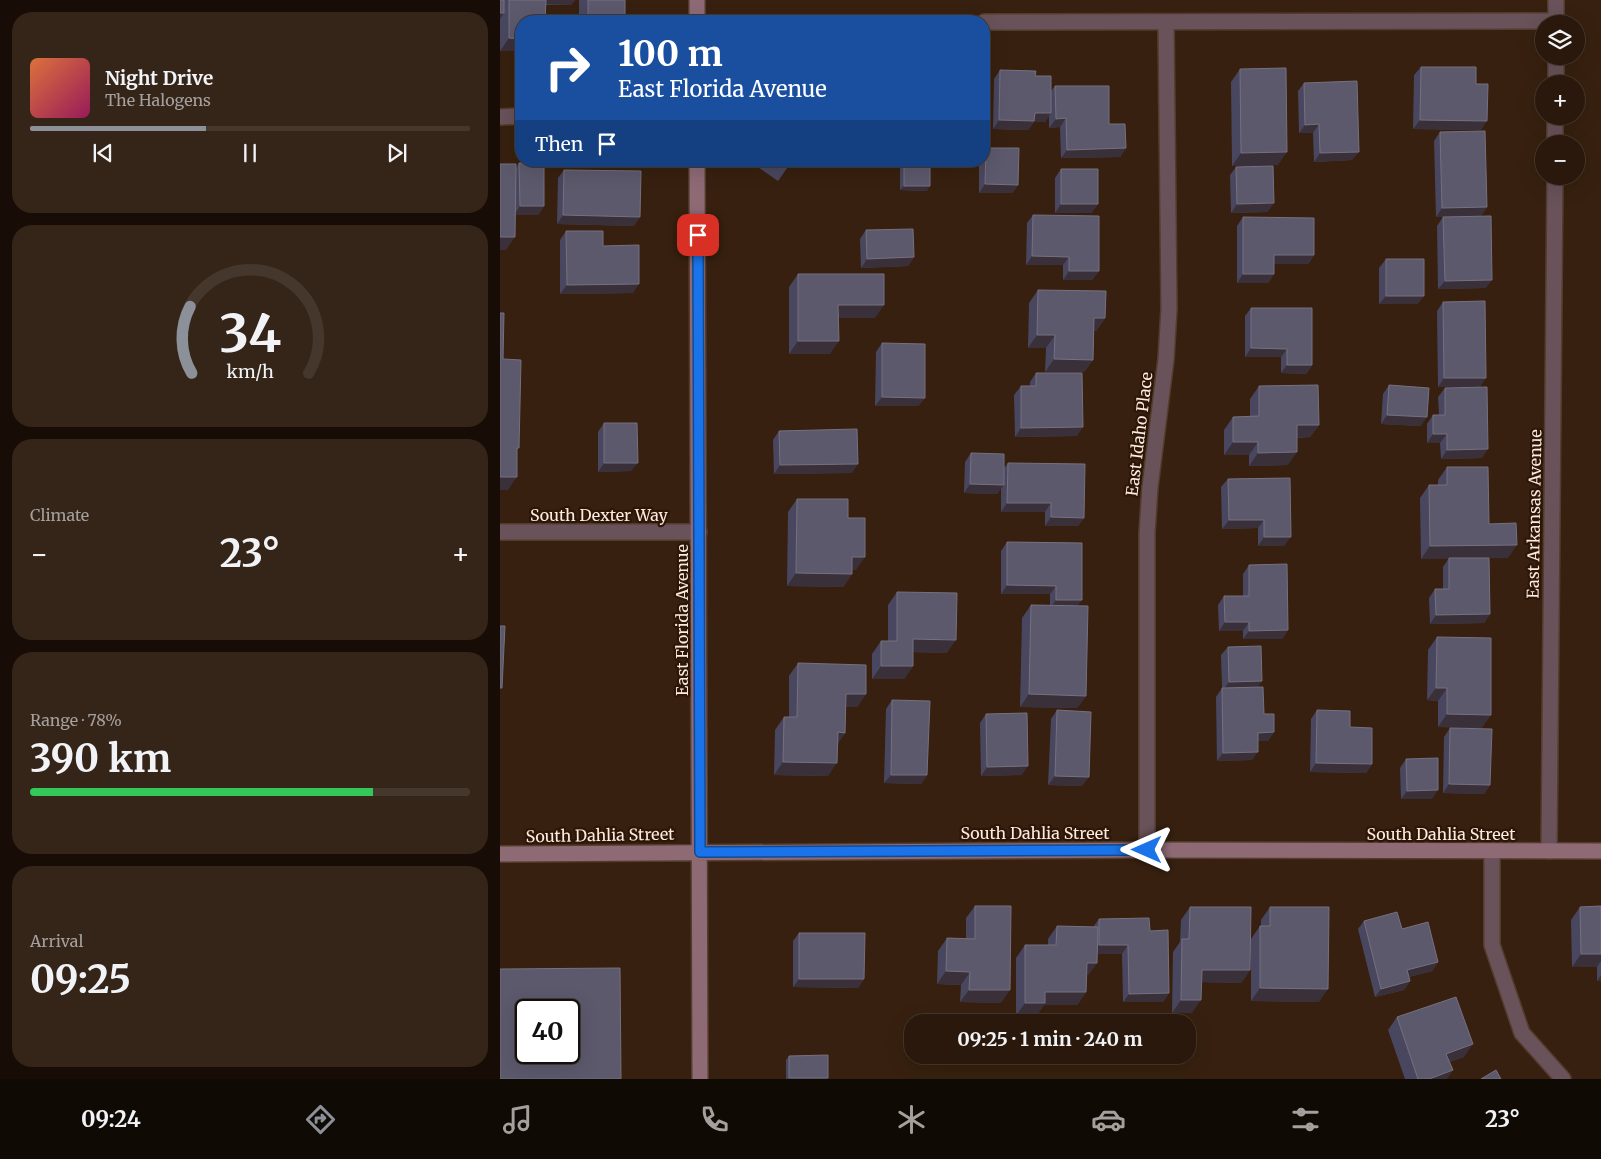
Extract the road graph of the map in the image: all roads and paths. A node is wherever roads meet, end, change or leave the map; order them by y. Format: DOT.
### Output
graph roads {
  1 [pos="697,0"];
  2 [pos="1556,0"];
  3 [pos="697,15"];
  4 [pos="1556,15"];
  5 [pos="990,22"];
  6 [pos="1535,22"];
  7 [pos="1166,23"];
  8 [pos="515,116"];
  9 [pos="500,117"];
  10 [pos="697,167"];
  11 [pos="1555,185"];
  12 [pos="500,532"];
  13 [pos="699,532"];
  14 [pos="1147,850"];
  15 [pos="1549,851"];
  16 [pos="1601,851"];
  17 [pos="700,852"];
  18 [pos="1492,852"];
  19 [pos="500,854"];
  20 [pos="700,1079"];
  21 [pos="1563,1079"];
  1 -- 3 [label="street"];
  2 -- 4 [label="street"];
  5 -- 7 [label="street"];
  6 -- 7 [label="street"];
  7 -- 14 [label="street, East Idaho Place"];
  8 -- 9 [label="street"];
  10 -- 13 [label="street, East Florida Avenue"];
  11 -- 15 [label="street, East Arkansas Avenue"];
  12 -- 13 [label="street, South Dexter Way"];
  13 -- 17 [label="street, East Florida Avenue"];
  14 -- 17 [label="street, South Dahlia Street"];
  14 -- 18 [label="street, South Dahlia Street"];
  15 -- 16 [label="street, South Dahlia Street"];
  15 -- 18 [label="street, South Dahlia Street"];
  17 -- 19 [label="street, South Dahlia Street"];
  17 -- 20 [label="street, East Florida Avenue"];
  18 -- 21 [label="street"];
}
